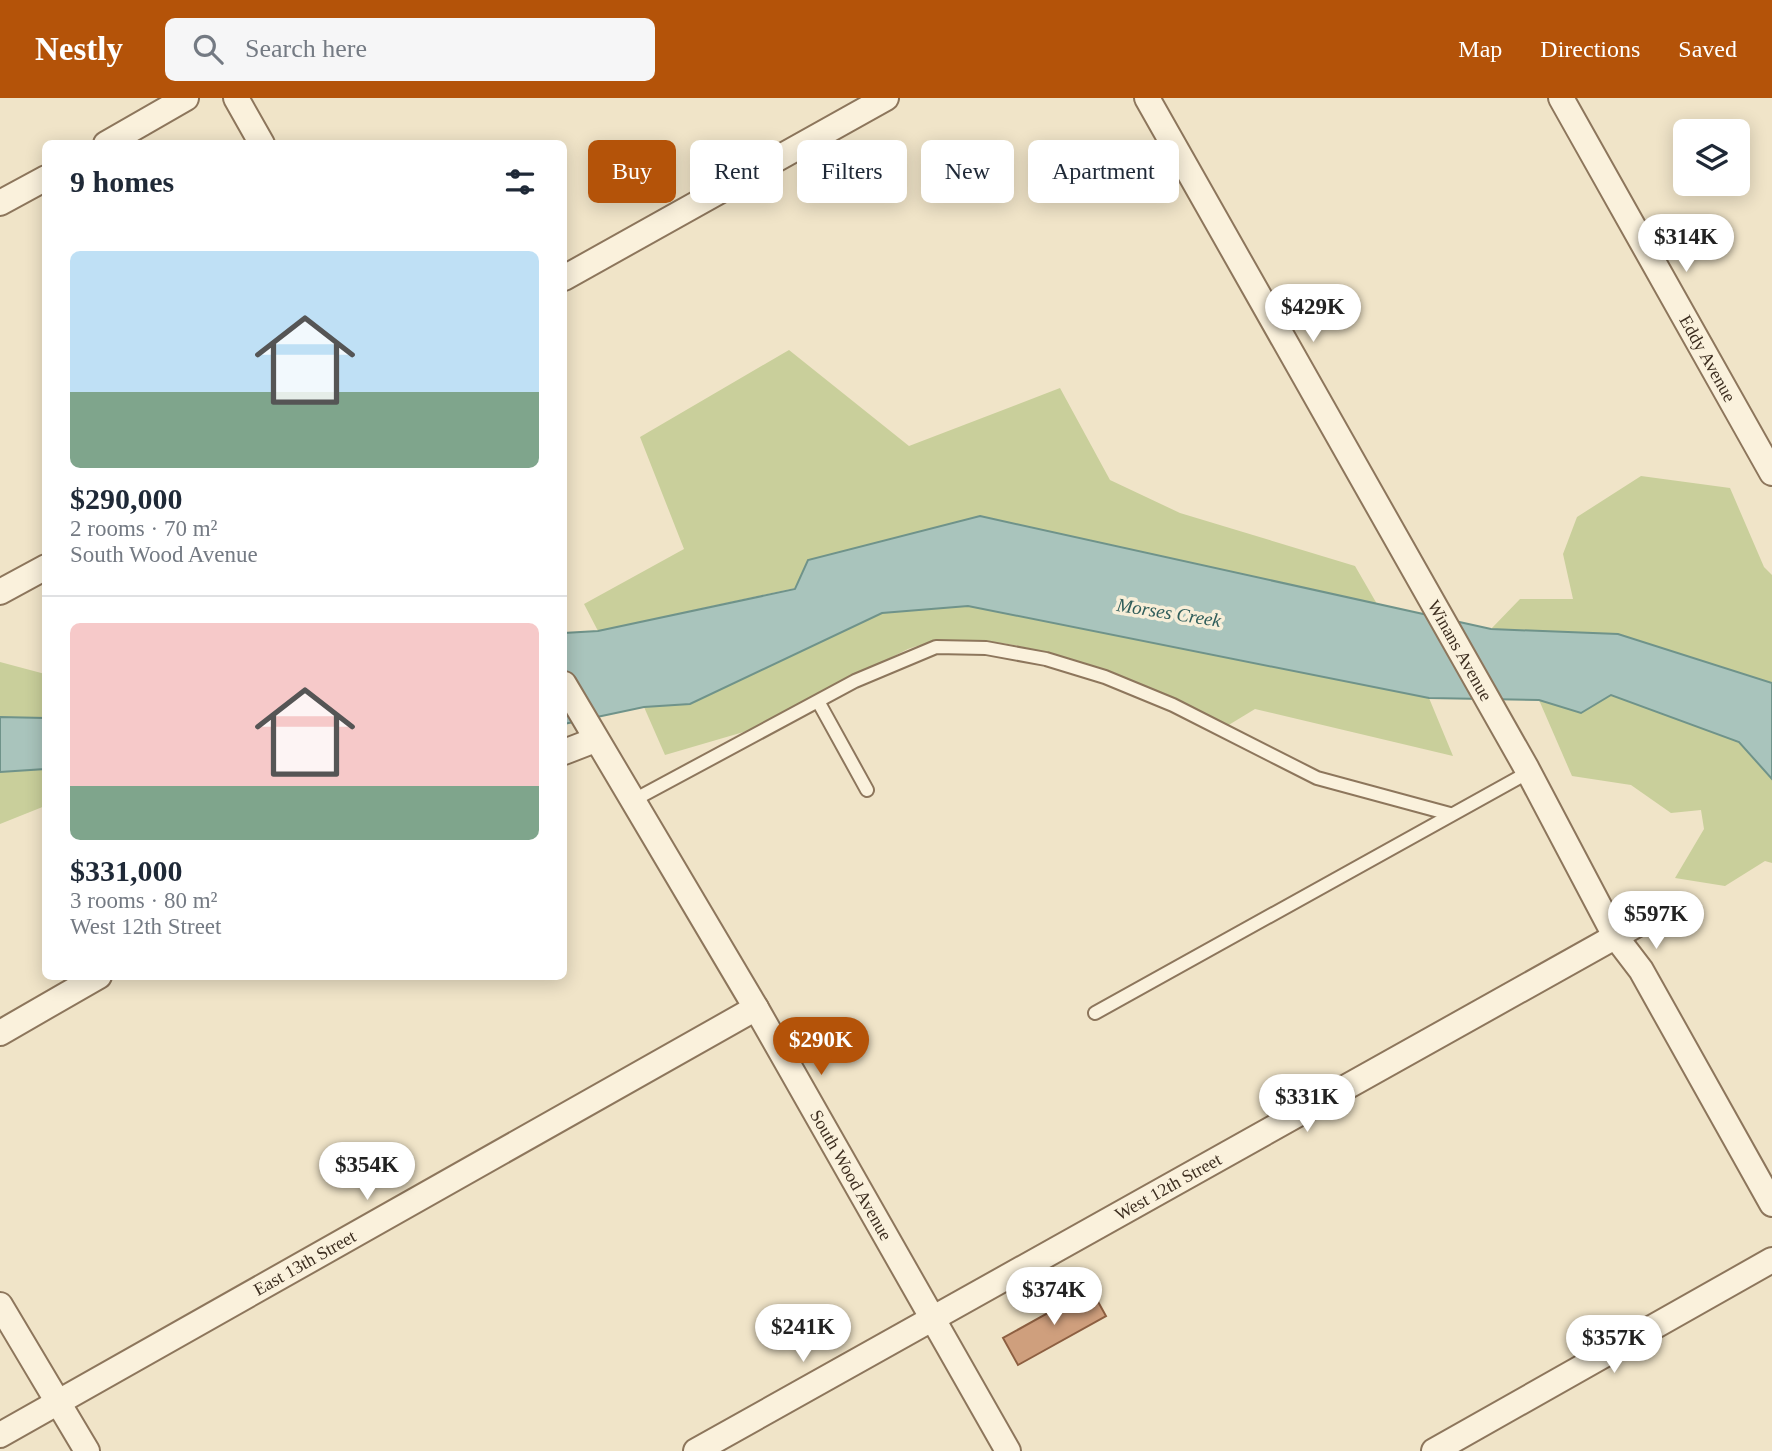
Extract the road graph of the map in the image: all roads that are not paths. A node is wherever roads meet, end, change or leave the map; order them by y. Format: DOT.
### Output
graph roads {
  1 [pos="186,98"];
  2 [pos="236,98"];
  3 [pos="886,98"];
  4 [pos="1147,98"];
  5 [pos="1561,98"];
  6 [pos="113,140"];
  7 [pos="260,140"];
  8 [pos="42,180"];
  9 [pos="0,203"];
  10 [pos="567,276"];
  11 [pos="1772,473"];
  12 [pos="42,568"];
  13 [pos="0,592"];
  14 [pos="567,689"];
  15 [pos="819,703"];
  16 [pos="592,735"];
  17 [pos="567,750"];
  18 [pos="1529,772"];
  19 [pos="867,790"];
  20 [pos="632,801"];
  21 [pos="1450,814"];
  22 [pos="1661,911"];
  23 [pos="1615,936"];
  24 [pos="92,980"];
  25 [pos="756,1008"];
  26 [pos="1095,1013"];
  27 [pos="0,1033"];
  28 [pos="1772,1204"];
  29 [pos="1772,1260"];
  30 [pos="0,1305"];
  31 [pos="932,1317"];
  32 [pos="59,1401"];
  33 [pos="0,1435"];
  34 [pos="87,1451"];
  35 [pos="696,1451"];
  36 [pos="1008,1451"];
  37 [pos="1434,1451"];
  1 -- 6 [label="street"];
  2 -- 7 [label="street"];
  3 -- 10 [label="street"];
  4 -- 18 [label="street, Winans Avenue"];
  5 -- 11 [label="street, Eddy Avenue"];
  8 -- 9 [label="street"];
  12 -- 13 [label="street"];
  14 -- 16 [label="street, South Wood Avenue"];
  15 -- 19 [label="lane"];
  15 -- 20 [label="lane"];
  15 -- 21 [label="lane"];
  16 -- 17 [label="street"];
  16 -- 20 [label="street, South Wood Avenue"];
  18 -- 21 [label="lane"];
  18 -- 23 [label="street, Winans Avenue"];
  20 -- 25 [label="street, South Wood Avenue"];
  21 -- 26 [label="lane"];
  22 -- 23 [label="street, West 12th Street"];
  23 -- 28 [label="street, Winans Avenue"];
  23 -- 31 [label="street, West 12th Street"];
  24 -- 27 [label="street"];
  25 -- 31 [label="street, South Wood Avenue"];
  25 -- 32 [label="street, East 13th Street"];
  29 -- 37 [label="street"];
  30 -- 32 [label="street"];
  31 -- 35 [label="street, West 12th Street"];
  31 -- 36 [label="street, South Wood Avenue"];
  32 -- 33 [label="street, East 13th Street"];
  32 -- 34 [label="street"];
}
